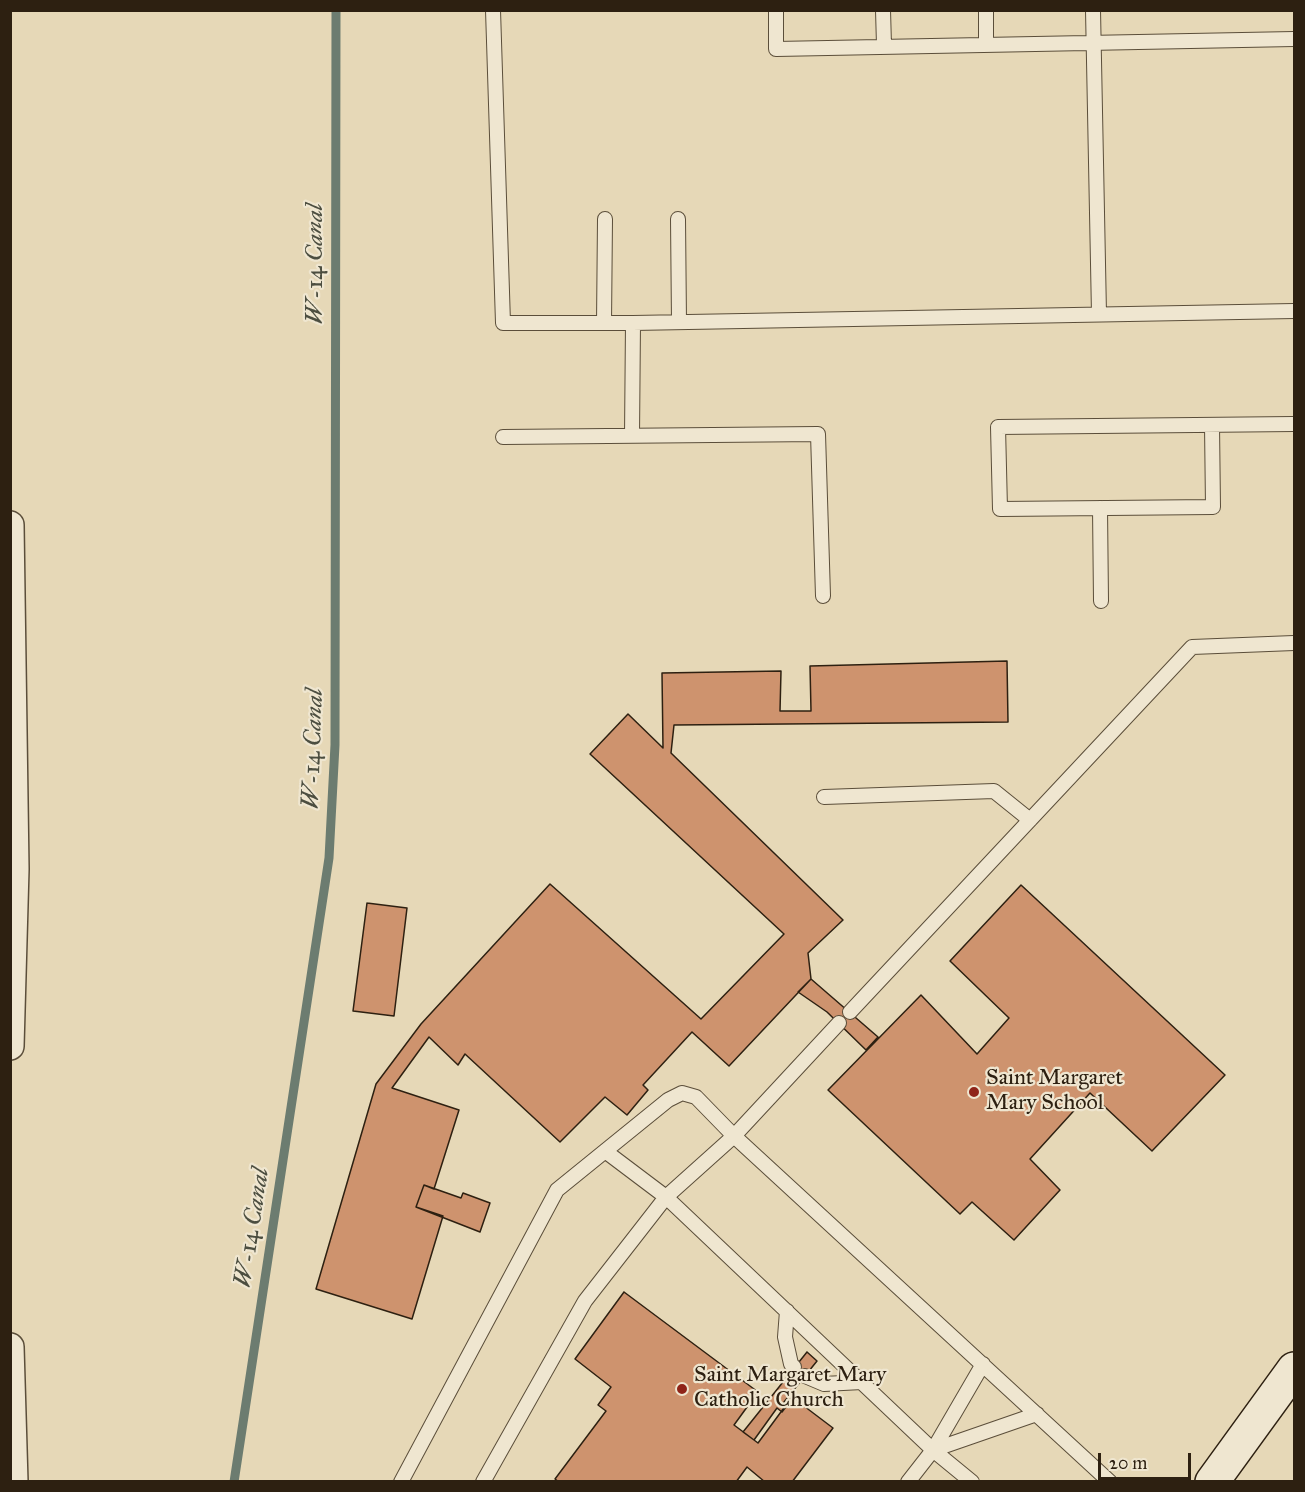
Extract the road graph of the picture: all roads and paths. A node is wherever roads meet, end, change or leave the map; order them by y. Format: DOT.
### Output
graph roads {
  1 [pos="494,10"];
  2 [pos="776,10"];
  3 [pos="883,10"];
  4 [pos="986,10"];
  5 [pos="1093,10"];
  6 [pos="1294,39"];
  7 [pos="1093,42"];
  8 [pos="986,44"];
  9 [pos="884,45"];
  10 [pos="605,219"];
  11 [pos="678,219"];
  12 [pos="1294,311"];
  13 [pos="1099,314"];
  14 [pos="678,322"];
  15 [pos="604,323"];
  16 [pos="633,323"];
  17 [pos="1294,424"];
  18 [pos="1212,425"];
  19 [pos="632,436"];
  20 [pos="503,437"];
  21 [pos="1100,508"];
  22 [pos="10,525"];
  23 [pos="822,596"];
  24 [pos="1101,601"];
  25 [pos="1294,643"];
  26 [pos="12,769"];
  27 [pos="824,797"];
  28 [pos="1030,820"];
  29 [pos="12,926"];
  30 [pos="850,1012"];
  31 [pos="839,1023"];
  32 [pos="10,1046"];
  33 [pos="734,1136"];
  34 [pos="605,1150"];
  35 [pos="666,1197"];
  36 [pos="786,1311"];
  37 [pos="10,1347"];
  38 [pos="983,1364"];
  39 [pos="794,1366"];
  40 [pos="1294,1369"];
  41 [pos="805,1376"];
  42 [pos="862,1382"];
  43 [pos="1037,1414"];
  44 [pos="933,1450"];
  45 [pos="14,1482"];
  46 [pos="401,1482"];
  47 [pos="483,1482"];
  48 [pos="908,1482"];
  49 [pos="972,1482"];
  50 [pos="1110,1482"];
  51 [pos="1212,1482"];
  1 -- 15 [label="lane"];
  2 -- 9 [label="lane"];
  3 -- 9 [label="lane"];
  4 -- 8 [label="lane"];
  5 -- 7 [label="lane"];
  6 -- 7 [label="lane"];
  7 -- 8 [label="lane"];
  7 -- 13 [label="lane"];
  8 -- 9 [label="lane"];
  10 -- 15 [label="lane"];
  11 -- 14 [label="lane"];
  12 -- 13 [label="lane"];
  13 -- 14 [label="lane"];
  14 -- 16 [label="lane"];
  15 -- 16 [label="lane"];
  16 -- 19 [label="lane"];
  17 -- 18 [label="lane"];
  18 -- 21 [label="lane"];
  18 -- 21 [label="lane"];
  19 -- 20 [label="lane"];
  19 -- 23 [label="lane"];
  21 -- 24 [label="lane"];
  22 -- 26 [label="street"];
  25 -- 28 [label="lane"];
  26 -- 29 [label="street"];
  27 -- 28 [label="lane"];
  28 -- 30 [label="lane"];
  29 -- 32 [label="street"];
  31 -- 33 [label="lane"];
  33 -- 34 [label="lane"];
  33 -- 35 [label="lane"];
  33 -- 38 [label="lane"];
  34 -- 35 [label="lane"];
  34 -- 46 [label="lane"];
  35 -- 36 [label="lane"];
  35 -- 47 [label="lane"];
  36 -- 39 [label="lane"];
  36 -- 42 [label="lane"];
  37 -- 45 [label="street"];
  38 -- 43 [label="lane"];
  38 -- 44 [label="lane"];
  40 -- 51 [label="main road"];
  41 -- 42 [label="lane"];
  42 -- 44 [label="lane"];
  43 -- 44 [label="lane"];
  43 -- 50 [label="lane"];
  44 -- 48 [label="lane"];
  44 -- 49 [label="lane"];
}
